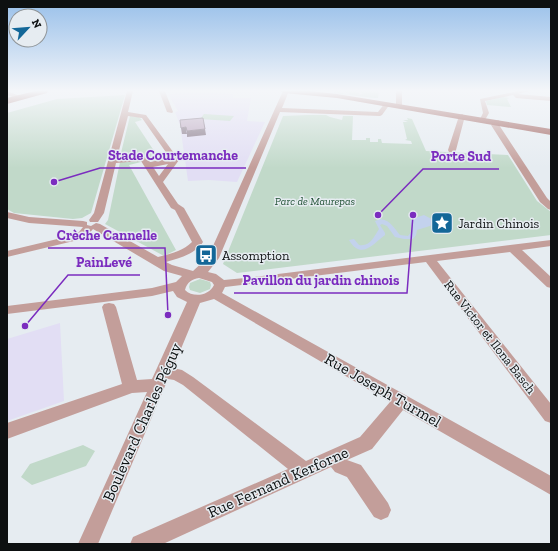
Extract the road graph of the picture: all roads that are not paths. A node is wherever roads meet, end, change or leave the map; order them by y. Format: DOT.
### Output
graph roads {
  1 [pos="462,116"];
  2 [pos="124,117"];
  3 [pos="145,117"];
  4 [pos="275,117"];
  5 [pos="467,117"];
  6 [pos="483,119"];
  7 [pos="498,122"];
  8 [pos="551,132"];
  9 [pos="452,150"];
  10 [pos="175,160"];
  11 [pos="113,161"];
  12 [pos="148,165"];
  13 [pos="159,182"];
  14 [pos="551,206"];
  15 [pos="7,215"];
  16 [pos="90,224"];
  17 [pos="551,243"];
  18 [pos="513,248"];
  19 [pos="7,254"];
  20 [pos="428,259"];
  21 [pos="157,261"];
  22 [pos="551,284"];
  23 [pos="197,285"];
  24 [pos="109,307"];
  25 [pos="7,310"];
  26 [pos="161,379"];
  27 [pos="131,387"];
  28 [pos="401,400"];
  29 [pos="551,416"];
  30 [pos="7,431"];
  31 [pos="336,457"];
  32 [pos="304,470"];
  33 [pos="551,486"];
  34 [pos="380,510"];
  35 [pos="88,544"];
  36 [pos="140,544"];
  1 -- 9 [label="street"];
  2 -- 11 [label="street"];
  3 -- 10 [label="street"];
  4 -- 23 [label="street, Boulevard Charles Péguy"];
  5 -- 6 [label="main road"];
  6 -- 7 [label="main road"];
  7 -- 8 [label="main road"];
  7 -- 14 [label="street"];
  10 -- 12 [label="street"];
  10 -- 13 [label="street"];
  11 -- 12 [label="street"];
  11 -- 16 [label="street"];
  12 -- 13 [label="street"];
  13 -- 21 [label="street"];
  15 -- 16 [label="street"];
  16 -- 19 [label="street"];
  16 -- 21 [label="street"];
  17 -- 18 [label="street"];
  18 -- 20 [label="street"];
  18 -- 22 [label="street"];
  20 -- 23 [label="street"];
  20 -- 29 [label="street, Rue Victor et Ilona Basch"];
  21 -- 23 [label="street"];
  23 -- 25 [label="street"];
  23 -- 26 [label="street, Boulevard Charles Péguy"];
  23 -- 28 [label="street, Rue Joseph Turmel"];
  24 -- 27 [label="street"];
  26 -- 27 [label="street"];
  26 -- 32 [label="street"];
  26 -- 35 [label="street, Boulevard Charles Péguy"];
  27 -- 30 [label="street"];
  28 -- 31 [label="street, Rue Fernand Kerforne"];
  28 -- 33 [label="street, Rue Joseph Turmel"];
  31 -- 32 [label="street, Rue Fernand Kerforne"];
  31 -- 34 [label="street"];
  32 -- 36 [label="street, Rue Fernand Kerforne"];
}
